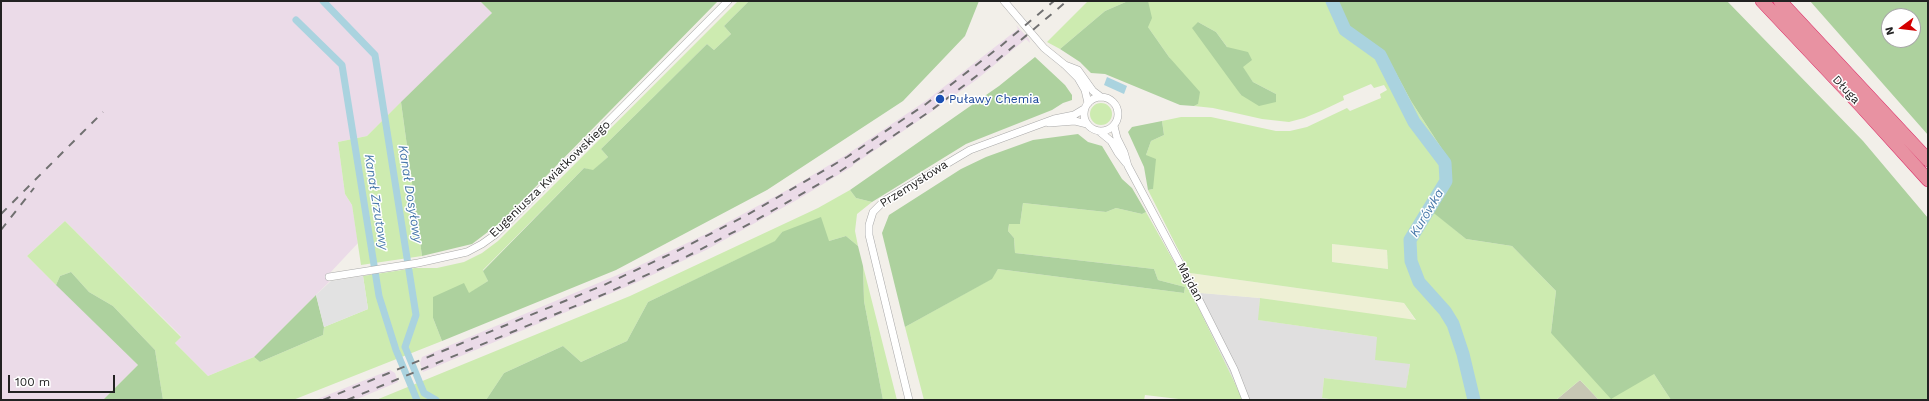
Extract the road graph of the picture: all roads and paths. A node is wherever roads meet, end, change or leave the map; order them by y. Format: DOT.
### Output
graph roads {
  1 [pos="728,1"];
  2 [pos="1004,1"];
  3 [pos="1762,1"];
  4 [pos="1780,1"];
  5 [pos="1065,65"];
  6 [pos="1100,97"];
  7 [pos="1086,106"];
  8 [pos="1047,123"];
  9 [pos="1087,124"];
  10 [pos="1114,126"];
  11 [pos="1100,132"];
  12 [pos="1928,160"];
  13 [pos="1128,166"];
  14 [pos="1928,180"];
  15 [pos="329,277"];
  16 [pos="909,400"];
  17 [pos="1246,400"];
  1 -- 15 [label="street, Eugeniusza Kwiatkowskiego"];
  2 -- 5 [label="street"];
  3 -- 14 [label="highway, Długa"];
  4 -- 12 [label="highway, Długa"];
  5 -- 6 [label="street"];
  5 -- 7 [label="street"];
  6 -- 7 [label="street"];
  6 -- 10 [label="street"];
  7 -- 8 [label="street, Przemysłowa"];
  7 -- 9 [label="street"];
  8 -- 9 [label="street, Przemysłowa"];
  8 -- 16 [label="street, Przemysłowa"];
  9 -- 11 [label="street"];
  10 -- 11 [label="street"];
  10 -- 13 [label="street, Majdan"];
  11 -- 13 [label="street, Majdan"];
  13 -- 17 [label="street, Majdan"];
}
